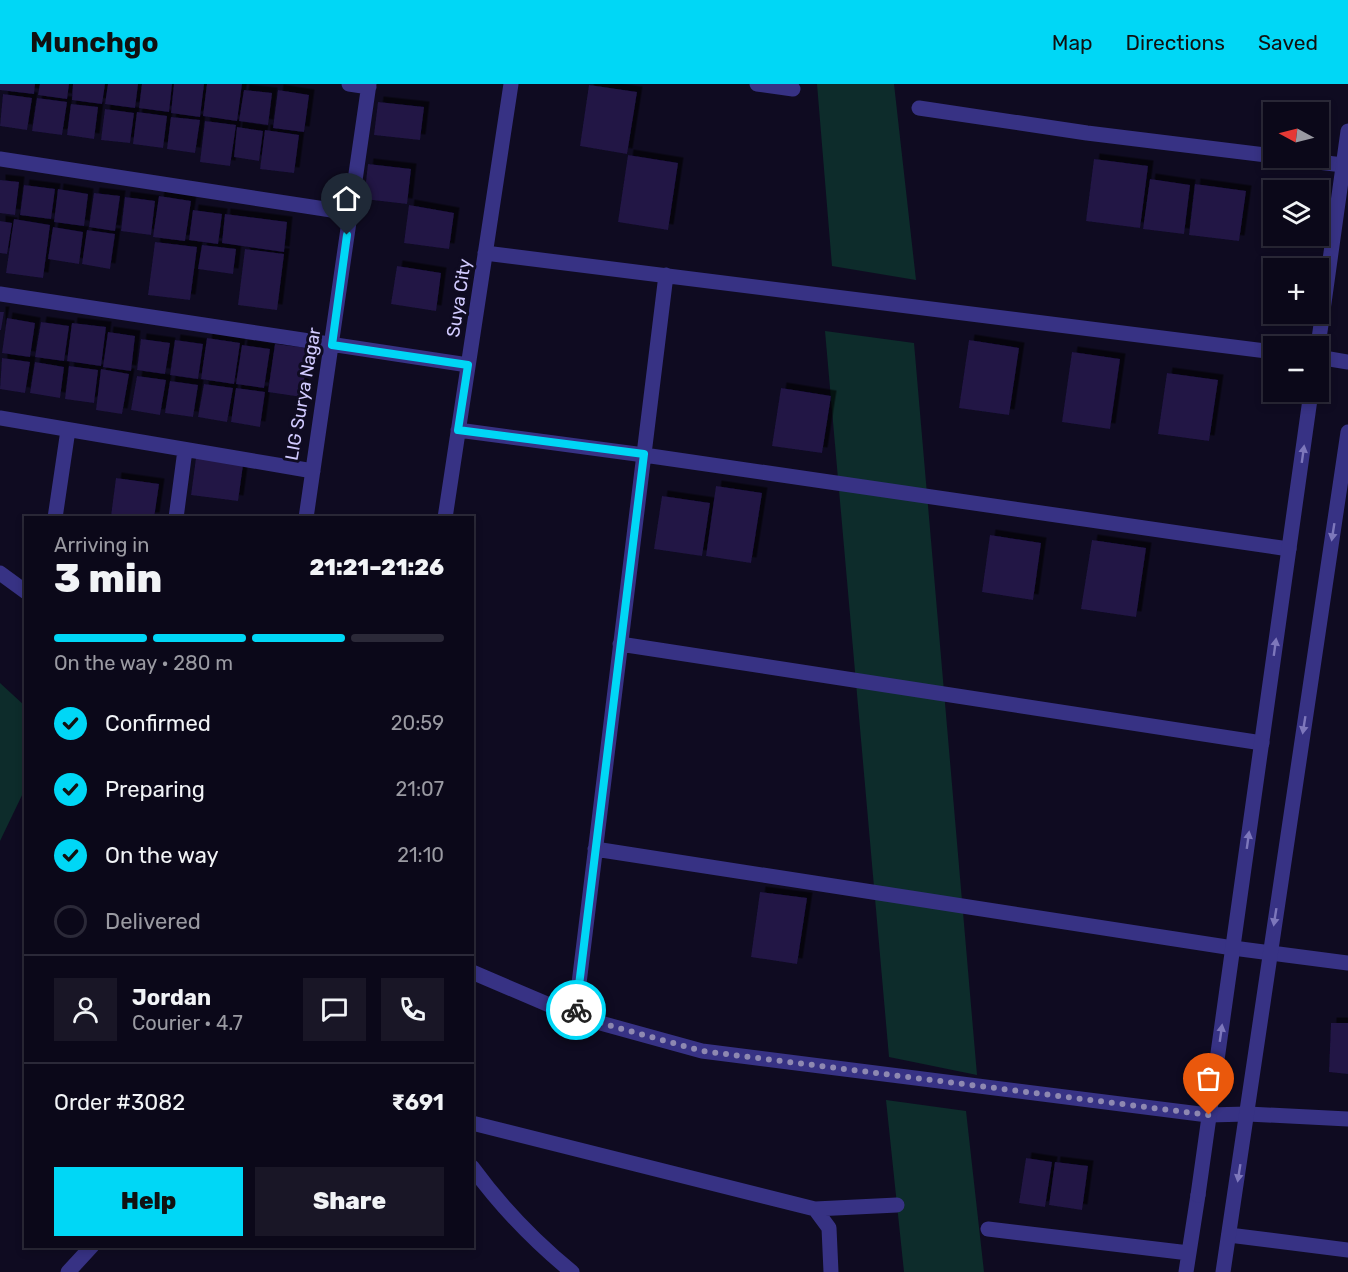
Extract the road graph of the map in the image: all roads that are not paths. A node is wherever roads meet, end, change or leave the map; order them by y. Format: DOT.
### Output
graph roads {
  1 [pos="349,84"];
  2 [pos="511,84"];
  3 [pos="757,84"];
  4 [pos="369,85"];
  5 [pos="794,89"];
  6 [pos="919,108"];
  7 [pos="1348,131"];
  8 [pos="1263,155"];
  9 [pos="0,159"];
  10 [pos="1329,163"];
  11 [pos="1343,165"];
  12 [pos="351,213"];
  13 [pos="486,253"];
  14 [pos="666,275"];
  15 [pos="0,294"];
  16 [pos="1319,336"];
  17 [pos="332,345"];
  18 [pos="1263,351"];
  19 [pos="1329,359"];
  20 [pos="1348,362"];
  21 [pos="468,365"];
  22 [pos="1310,402"];
  23 [pos="0,418"];
  24 [pos="68,430"];
  25 [pos="458,430"];
  26 [pos="1348,432"];
  27 [pos="185,450"];
  28 [pos="644,454"];
  29 [pos="313,471"];
  30 [pos="55,516"];
  31 [pos="176,516"];
  32 [pos="306,516"];
  33 [pos="445,516"];
  34 [pos="1289,549"];
  35 [pos="0,573"];
  36 [pos="24,591"];
  37 [pos="620,644"];
  38 [pos="1262,743"];
  39 [pos="595,849"];
  40 [pos="1233,948"];
  41 [pos="1270,952"];
  42 [pos="1348,963"];
  43 [pos="474,973"];
  44 [pos="575,1016"];
  45 [pos="1248,1114"];
  46 [pos="1209,1115"];
  47 [pos="1348,1119"];
  48 [pos="474,1124"];
  49 [pos="474,1170"];
  50 [pos="897,1205"];
  51 [pos="815,1209"];
  52 [pos="988,1229"];
  53 [pos="1229,1235"];
  54 [pos="90,1248"];
  55 [pos="1348,1250"];
  56 [pos="1189,1253"];
  57 [pos="68,1272"];
  58 [pos="572,1272"];
  59 [pos="831,1272"];
  60 [pos="1185,1272"];
  61 [pos="1223,1272"];
  1 -- 4 [label="street"];
  2 -- 13 [label="street, Suya City"];
  3 -- 5 [label="street"];
  4 -- 12 [label="street, LIG Surya Nagar"];
  6 -- 8 [label="street"];
  7 -- 11 [label="street"];
  9 -- 12 [label="street"];
  10 -- 11 [label="street"];
  11 -- 16 [label="street"];
  12 -- 17 [label="street, LIG Surya Nagar"];
  13 -- 14 [label="street"];
  13 -- 21 [label="street, Suya City"];
  14 -- 18 [label="street"];
  14 -- 28 [label="street"];
  15 -- 17 [label="street"];
  17 -- 21 [label="street"];
  17 -- 29 [label="street, LIG Surya Nagar"];
  19 -- 20 [label="street"];
  21 -- 25 [label="street, Suya City"];
  34 -- 22 [label="street, one-way"];
  23 -- 24 [label="street, LIG Surya Nagar"];
  24 -- 27 [label="street, LIG Surya Nagar"];
  24 -- 30 [label="street"];
  25 -- 28 [label="street"];
  25 -- 33 [label="street, Suya City"];
  26 -- 41 [label="street, one-way"];
  27 -- 29 [label="street, LIG Surya Nagar"];
  27 -- 31 [label="street"];
  28 -- 34 [label="street"];
  28 -- 37 [label="street"];
  29 -- 32 [label="street"];
  38 -- 34 [label="street, one-way"];
  35 -- 36 [label="street"];
  37 -- 38 [label="street"];
  37 -- 39 [label="street"];
  40 -- 38 [label="street, one-way"];
  39 -- 40 [label="street"];
  39 -- 44 [label="street"];
  40 -- 41 [label="street"];
  46 -- 40 [label="street, one-way"];
  41 -- 42 [label="street"];
  41 -- 45 [label="street"];
  43 -- 44 [label="street"];
  44 -- 46 [label="street"];
  45 -- 46 [label="street"];
  45 -- 47 [label="street"];
  45 -- 53 [label="street, one-way"];
  46 -- 56 [label="street"];
  48 -- 51 [label="street"];
  49 -- 58 [label="street"];
  50 -- 51 [label="street"];
  51 -- 59 [label="street"];
  52 -- 56 [label="street"];
  53 -- 55 [label="street"];
  53 -- 61 [label="street"];
  54 -- 57 [label="street"];
  56 -- 60 [label="street"];
}
